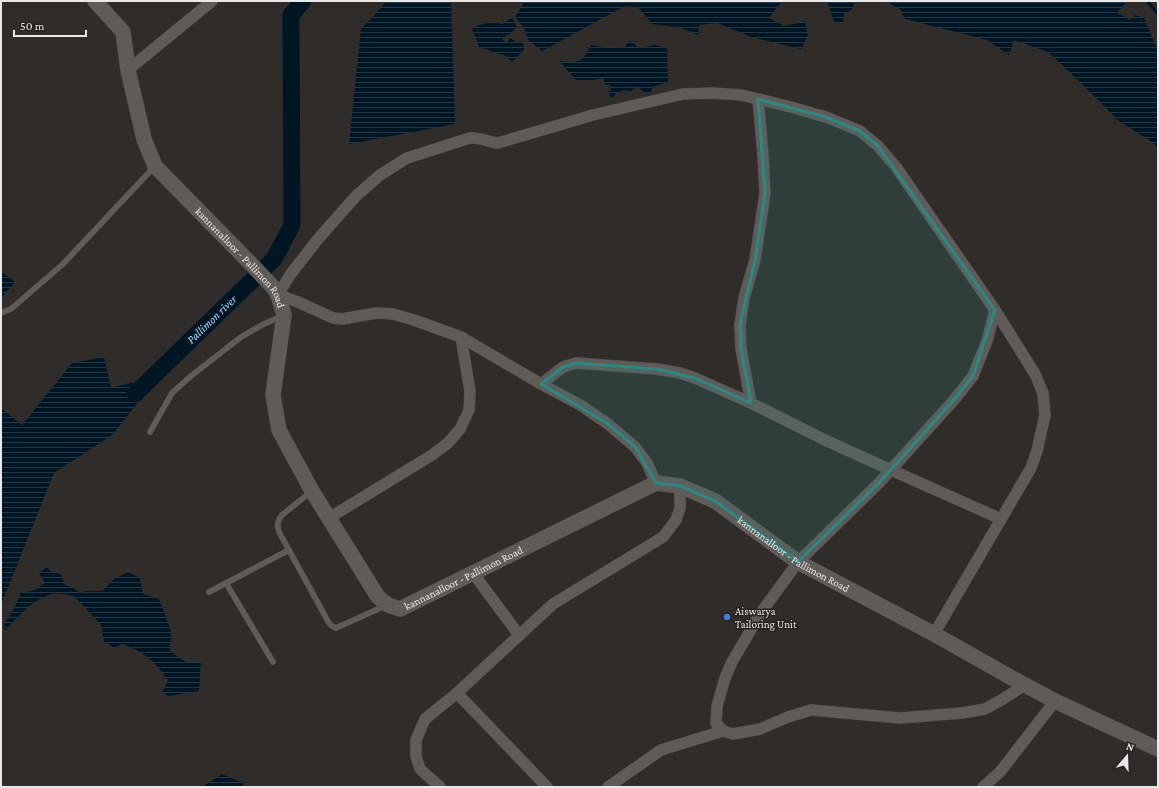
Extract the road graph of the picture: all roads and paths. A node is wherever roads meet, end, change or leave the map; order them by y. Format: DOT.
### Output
graph roads {
  1 [pos="95,1"];
  2 [pos="212,1"];
  3 [pos="128,70"];
  4 [pos="758,99"];
  5 [pos="155,166"];
  6 [pos="275,291"];
  7 [pos="995,310"];
  8 [pos="1,313"];
  9 [pos="284,315"];
  10 [pos="461,338"];
  11 [pos="541,384"];
  12 [pos="751,402"];
  13 [pos="150,432"];
  14 [pos="891,470"];
  15 [pos="656,483"];
  16 [pos="680,486"];
  17 [pos="312,491"];
  18 [pos="329,518"];
  19 [pos="1001,519"];
  20 [pos="289,550"];
  21 [pos="798,562"];
  22 [pos="473,573"];
  23 [pos="226,583"];
  24 [pos="209,592"];
  25 [pos="388,605"];
  26 [pos="934,634"];
  27 [pos="519,635"];
  28 [pos="272,662"];
  29 [pos="1025,685"];
  30 [pos="457,693"];
  31 [pos="1055,701"];
  32 [pos="723,731"];
  33 [pos="1158,749"];
  34 [pos="440,787"];
  35 [pos="547,787"];
  36 [pos="608,787"];
  37 [pos="983,787"];
  1 -- 3 [label="street, kannanalloor - Pallimon Road"];
  2 -- 3 [label="street"];
  3 -- 5 [label="street, kannanalloor - Pallimon Road"];
  4 -- 6 [label="street"];
  4 -- 7 [label="street"];
  4 -- 12 [label="street"];
  5 -- 6 [label="street, kannanalloor - Pallimon Road"];
  5 -- 8 [label="lane"];
  6 -- 9 [label="street, kannanalloor - Pallimon Road"];
  6 -- 10 [label="street"];
  7 -- 14 [label="street"];
  7 -- 19 [label="street"];
  9 -- 13 [label="lane"];
  9 -- 17 [label="street, kannanalloor - Pallimon Road"];
  10 -- 11 [label="street"];
  10 -- 18 [label="street"];
  11 -- 12 [label="street"];
  11 -- 15 [label="street"];
  12 -- 14 [label="street"];
  14 -- 19 [label="street"];
  14 -- 21 [label="street"];
  15 -- 16 [label="street, kannanalloor - Pallimon Road"];
  15 -- 22 [label="street, kannanalloor - Pallimon Road"];
  16 -- 21 [label="street, kannanalloor - Pallimon Road"];
  16 -- 27 [label="street"];
  17 -- 18 [label="street, kannanalloor - Pallimon Road"];
  17 -- 20 [label="lane"];
  18 -- 25 [label="street, kannanalloor - Pallimon Road"];
  19 -- 26 [label="street"];
  20 -- 23 [label="lane"];
  20 -- 25 [label="lane"];
  21 -- 26 [label="street, kannanalloor - Pallimon Road"];
  21 -- 32 [label="street"];
  22 -- 25 [label="street, kannanalloor - Pallimon Road"];
  22 -- 27 [label="street"];
  23 -- 24 [label="lane"];
  23 -- 28 [label="lane"];
  26 -- 29 [label="street, kannanalloor - Pallimon Road"];
  27 -- 30 [label="street"];
  29 -- 31 [label="street, kannanalloor - Pallimon Road"];
  29 -- 32 [label="street"];
  30 -- 34 [label="street"];
  30 -- 35 [label="street"];
  31 -- 33 [label="street, kannanalloor - Pallimon Road"];
  31 -- 37 [label="street"];
  32 -- 36 [label="street"];
}
